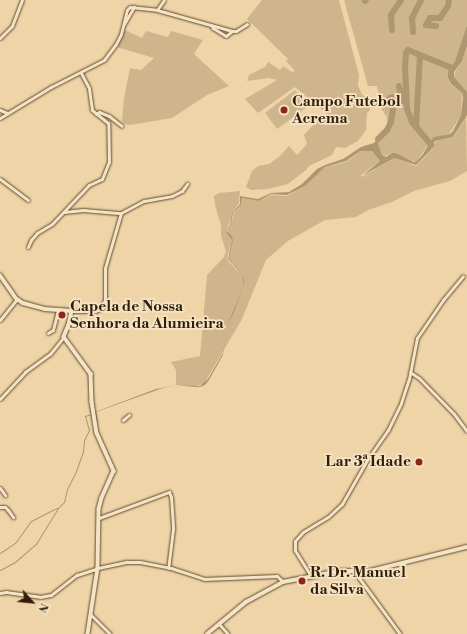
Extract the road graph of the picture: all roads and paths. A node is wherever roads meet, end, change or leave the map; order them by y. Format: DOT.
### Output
graph roads {
  1 [pos="22,0"];
  2 [pos="164,0"];
  3 [pos="157,10"];
  4 [pos="247,24"];
  5 [pos="211,25"];
  6 [pos="232,31"];
  7 [pos="0,38"];
  8 [pos="81,74"];
  9 [pos="0,110"];
  10 [pos="7,114"];
  11 [pos="96,114"];
  12 [pos="0,118"];
  13 [pos="122,126"];
  14 [pos="0,179"];
  15 [pos="187,184"];
  16 [pos="28,200"];
  17 [pos="64,212"];
  18 [pos="121,212"];
  19 [pos="28,247"];
  20 [pos="0,275"];
  21 [pos="463,276"];
  22 [pos="17,299"];
  23 [pos="58,310"];
  24 [pos="72,312"];
  25 [pos="0,320"];
  26 [pos="48,333"];
  27 [pos="64,337"];
  28 [pos="410,372"];
  29 [pos="0,399"];
  30 [pos="129,415"];
  31 [pos="123,420"];
  32 [pos="467,431"];
  33 [pos="0,488"];
  34 [pos="5,495"];
  35 [pos="0,507"];
  36 [pos="13,517"];
  37 [pos="99,518"];
  38 [pos="467,548"];
  39 [pos="98,568"];
  40 [pos="168,568"];
  41 [pos="356,572"];
  42 [pos="311,576"];
  43 [pos="283,582"];
  44 [pos="0,593"];
  45 [pos="90,614"];
  46 [pos="219,624"];
  47 [pos="88,634"];
  48 [pos="110,634"];
  49 [pos="207,634"];
  50 [pos="228,634"];
  51 [pos="400,634"];
  1 -- 7 [label="street"];
  2 -- 3 [label="street"];
  3 -- 5 [label="street"];
  3 -- 8 [label="street"];
  4 -- 6 [label="street"];
  5 -- 6 [label="street"];
  5 -- 6 [label="street"];
  8 -- 10 [label="street"];
  8 -- 11 [label="street"];
  9 -- 10 [label="street"];
  10 -- 12 [label="street"];
  11 -- 13 [label="street"];
  11 -- 17 [label="street"];
  14 -- 16 [label="street"];
  15 -- 18 [label="street"];
  17 -- 18 [label="street"];
  17 -- 19 [label="street"];
  18 -- 24 [label="street"];
  20 -- 22 [label="street"];
  21 -- 28 [label="street"];
  22 -- 23 [label="street"];
  22 -- 25 [label="street"];
  23 -- 24 [label="street"];
  23 -- 26 [label="street"];
  24 -- 27 [label="street"];
  27 -- 29 [label="street"];
  27 -- 37 [label="street"];
  28 -- 32 [label="street"];
  28 -- 42 [label="street"];
  30 -- 31 [label="street"];
  33 -- 34 [label="street"];
  35 -- 36 [label="street"];
  37 -- 39 [label="street"];
  37 -- 40 [label="street"];
  38 -- 41 [label="street"];
  39 -- 40 [label="street"];
  39 -- 44 [label="street"];
  39 -- 45 [label="street"];
  40 -- 43 [label="street"];
  41 -- 42 [label="street"];
  41 -- 51 [label="street"];
  42 -- 43 [label="street"];
  43 -- 46 [label="street"];
  45 -- 47 [label="street"];
  45 -- 48 [label="street"];
  46 -- 49 [label="street"];
  46 -- 50 [label="street"];
}
